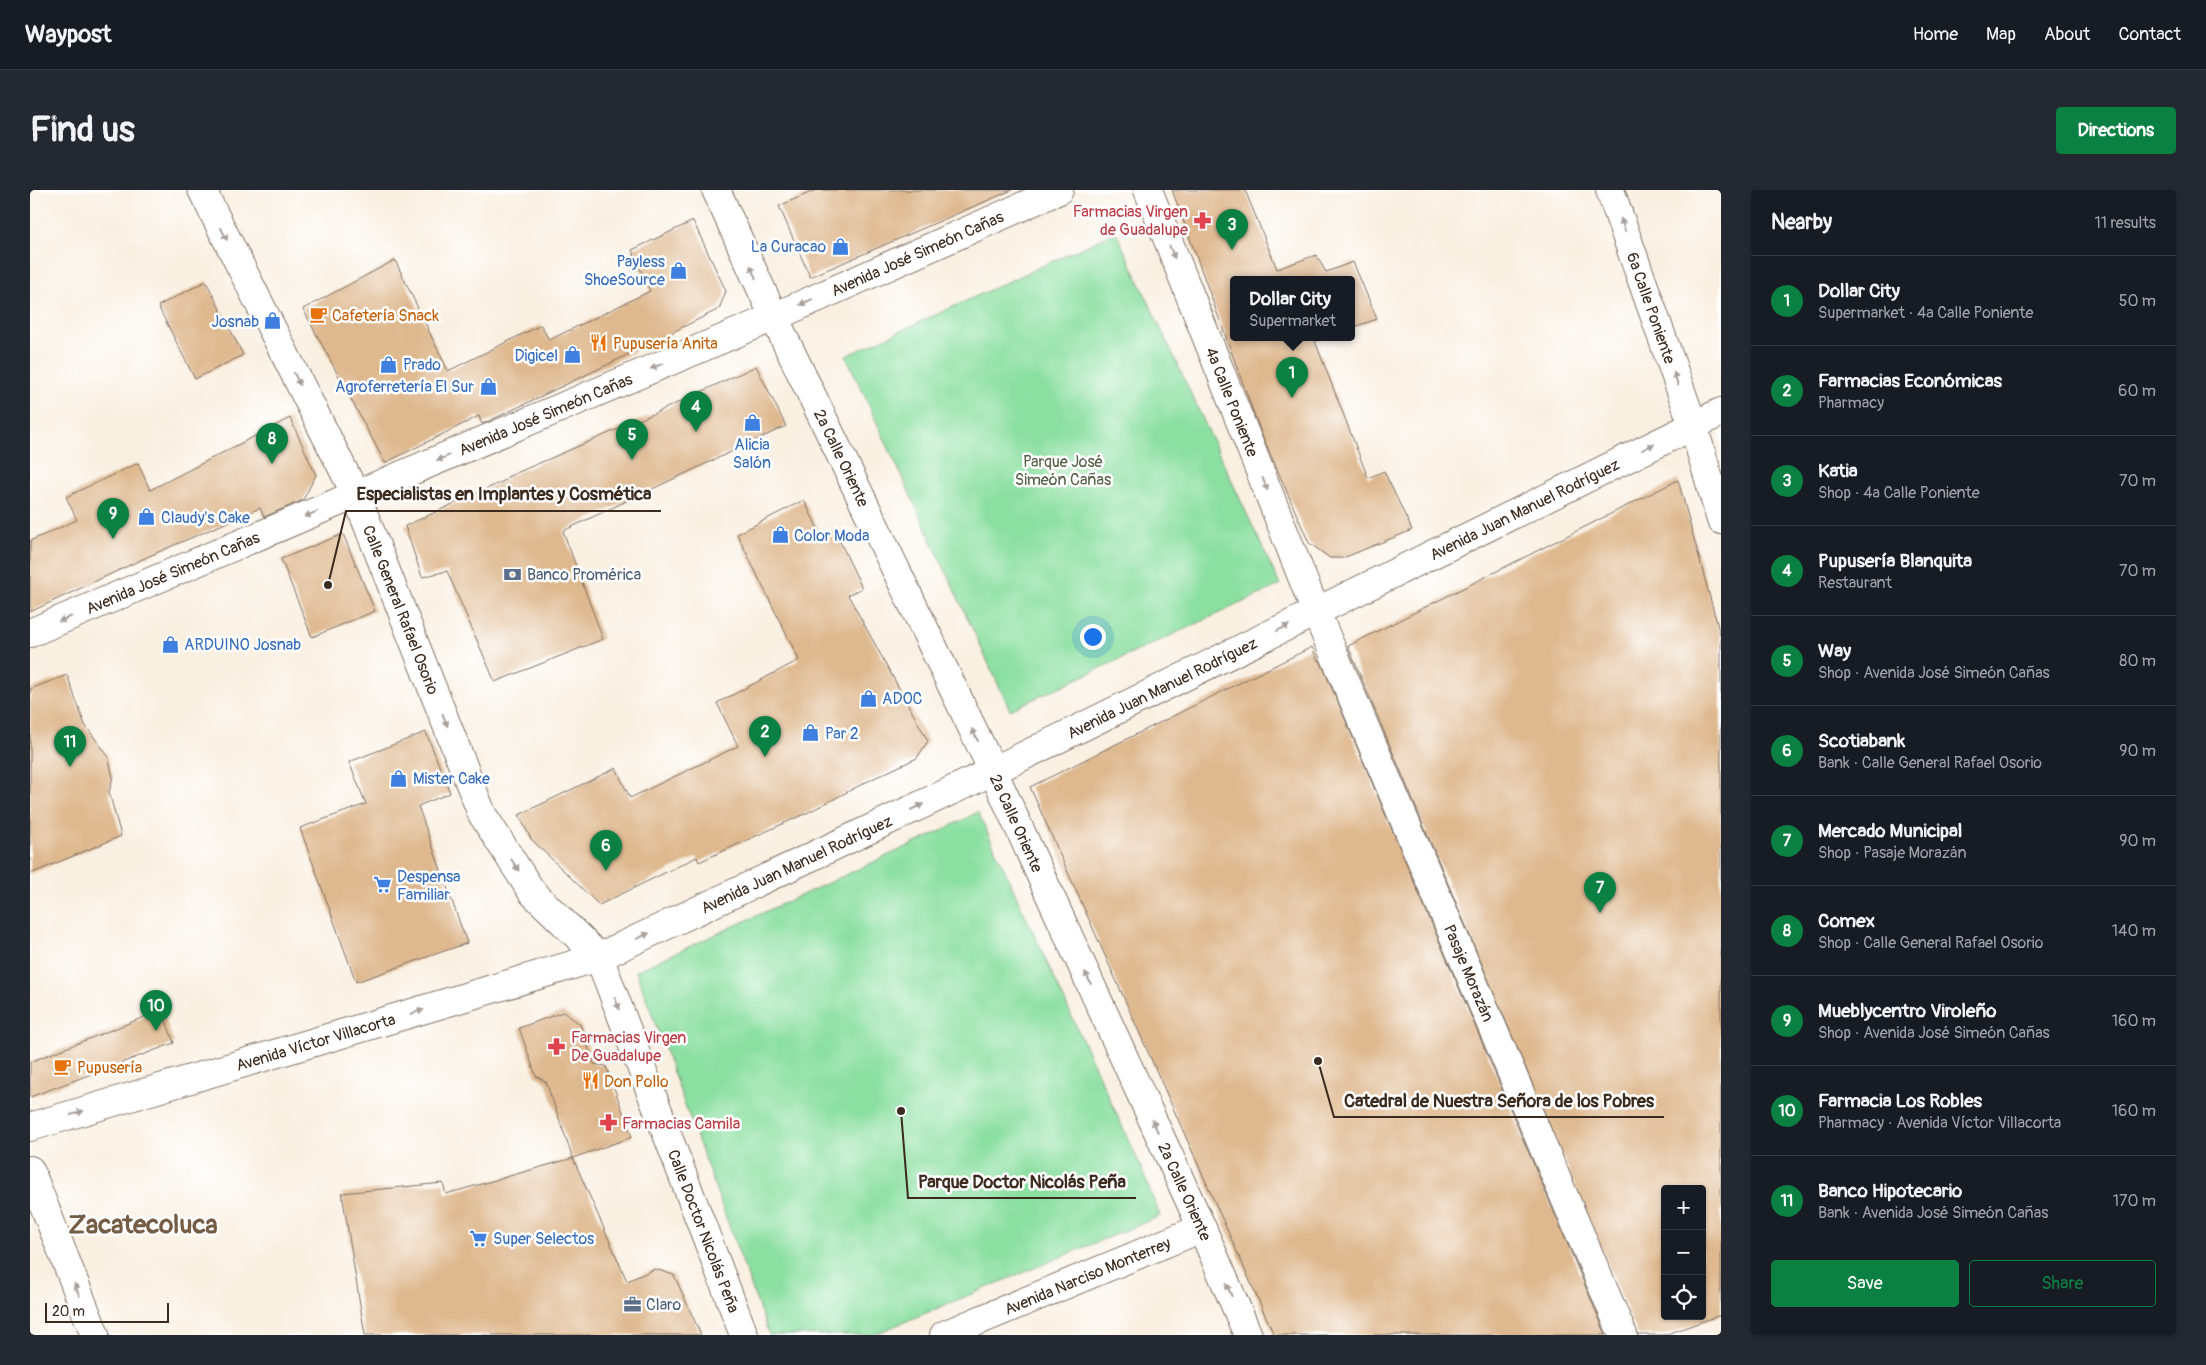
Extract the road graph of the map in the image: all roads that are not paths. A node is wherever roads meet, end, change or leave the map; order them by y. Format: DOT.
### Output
graph roads {
  1 [pos="202,190"];
  2 [pos="716,190"];
  3 [pos="1059,190"];
  4 [pos="1148,190"];
  5 [pos="1610,190"];
  6 [pos="774,317"];
  7 [pos="1721,412"];
  8 [pos="1692,425"];
  9 [pos="356,495"];
  10 [pos="1721,520"];
  11 [pos="1316,612"];
  12 [pos="30,633"];
  13 [pos="993,771"];
  14 [pos="599,957"];
  15 [pos="30,1127"];
  16 [pos="30,1170"];
  17 [pos="1202,1228"];
  18 [pos="95,1335"];
  19 [pos="744,1335"];
  20 [pos="944,1335"];
  21 [pos="1248,1335"];
  22 [pos="1622,1335"];
  1 -- 9 [label="main road, Calle General Rafael Osorio, one-way"];
  6 -- 2 [label="main road, 2a Calle Oriente, one-way"];
  3 -- 6 [label="main road, Avenida José Simeón Cañas, one-way"];
  4 -- 11 [label="main road, 4a Calle Poniente, one-way"];
  8 -- 5 [label="main road, 6a Calle Poniente, one-way"];
  6 -- 9 [label="main road, Avenida José Simeón Cañas, one-way"];
  13 -- 6 [label="main road, 2a Calle Oriente, one-way"];
  7 -- 8 [label="main road, Avenida Juan Manuel Rodríguez"];
  8 -- 10 [label="main road, 6a Calle Poniente"];
  11 -- 8 [label="main road, Avenida Juan Manuel Rodríguez, one-way"];
  9 -- 12 [label="main road, Avenida José Simeón Cañas, one-way"];
  9 -- 14 [label="main road, Calle General Rafael Osorio, one-way"];
  13 -- 11 [label="main road, Avenida Juan Manuel Rodríguez, one-way"];
  11 -- 22 [label="main road, Pasaje Morazán"];
  14 -- 13 [label="main road, Avenida Juan Manuel Rodríguez, one-way"];
  17 -- 13 [label="main road, 2a Calle Oriente, one-way"];
  15 -- 14 [label="main road, Avenida Víctor Villacorta, one-way"];
  14 -- 19 [label="main road, Calle Doctor Nicolás Peña, one-way"];
  18 -- 16 [label="main road, one-way"];
  17 -- 20 [label="main road, Avenida Narciso Monterrey"];
  21 -- 17 [label="main road, 2a Calle Oriente, one-way"];
}
